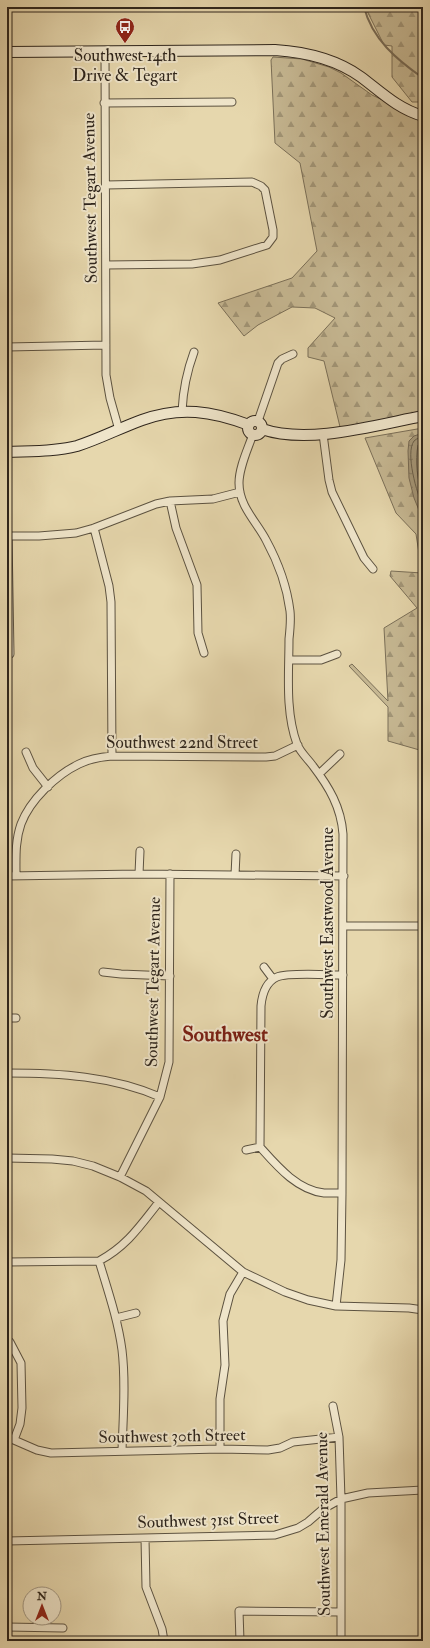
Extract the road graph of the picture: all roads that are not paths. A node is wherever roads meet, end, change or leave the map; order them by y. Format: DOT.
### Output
graph roads {
  1 [pos="7,52"];
  2 [pos="105,52"];
  3 [pos="232,102"];
  4 [pos="104,103"];
  5 [pos="423,116"];
  6 [pos="106,185"];
  7 [pos="106,265"];
  8 [pos="106,345"];
  9 [pos="7,347"];
  10 [pos="194,352"];
  11 [pos="293,354"];
  12 [pos="182,411"];
  13 [pos="423,416"];
  14 [pos="255,427"];
  15 [pos="119,430"];
  16 [pos="323,434"];
  17 [pos="7,452"];
  18 [pos="240,492"];
  19 [pos="170,501"];
  20 [pos="94,528"];
  21 [pos="8,536"];
  22 [pos="373,569"];
  23 [pos="204,653"];
  24 [pos="10,654"];
  25 [pos="337,654"];
  26 [pos="289,660"];
  27 [pos="298,745"];
  28 [pos="26,752"];
  29 [pos="340,754"];
  30 [pos="112,756"];
  31 [pos="319,774"];
  32 [pos="48,787"];
  33 [pos="140,851"];
  34 [pos="236,854"];
  35 [pos="139,874"];
  36 [pos="170,874"];
  37 [pos="235,875"];
  38 [pos="7,876"];
  39 [pos="16,876"];
  40 [pos="344,876"];
  41 [pos="343,926"];
  42 [pos="423,926"];
  43 [pos="264,967"];
  44 [pos="103,972"];
  45 [pos="343,975"];
  46 [pos="170,976"];
  47 [pos="273,979"];
  48 [pos="7,1018"];
  49 [pos="16,1018"];
  50 [pos="7,1073"];
  51 [pos="160,1097"];
  52 [pos="260,1147"];
  53 [pos="246,1150"];
  54 [pos="7,1158"];
  55 [pos="120,1177"];
  56 [pos="342,1193"];
  57 [pos="159,1202"];
  58 [pos="7,1262"];
  59 [pos="99,1262"];
  60 [pos="243,1272"];
  61 [pos="336,1306"];
  62 [pos="423,1310"];
  63 [pos="136,1313"];
  64 [pos="116,1318"];
  65 [pos="10,1342"];
  66 [pos="333,1406"];
  67 [pos="7,1437"];
  68 [pos="339,1437"];
  69 [pos="14,1440"];
  70 [pos="220,1449"];
  71 [pos="122,1451"];
  72 [pos="423,1490"];
  73 [pos="341,1499"];
  74 [pos="146,1538"];
  75 [pos="7,1541"];
  76 [pos="341,1612"];
  77 [pos="7,1627"];
  78 [pos="63,1628"];
  79 [pos="164,1641"];
  80 [pos="240,1641"];
  81 [pos="341,1641"];
  1 -- 2 [label="street"];
  2 -- 4 [label="street, Southwest Tegart Avenue"];
  2 -- 5 [label="street"];
  3 -- 4 [label="street"];
  4 -- 6 [label="street, Southwest Tegart Avenue"];
  6 -- 7 [label="street, Southwest Tegart Avenue"];
  6 -- 7 [label="street"];
  7 -- 8 [label="street, Southwest Tegart Avenue"];
  8 -- 9 [label="street"];
  8 -- 15 [label="street, Southwest Tegart Avenue"];
  10 -- 12 [label="street"];
  11 -- 14 [label="street"];
  12 -- 14 [label="street"];
  12 -- 15 [label="street"];
  13 -- 16 [label="street"];
  14 -- 16 [label="street"];
  14 -- 18 [label="street"];
  15 -- 17 [label="street"];
  16 -- 22 [label="street"];
  18 -- 19 [label="street"];
  18 -- 26 [label="street, Southwest Eastwood Avenue"];
  19 -- 20 [label="street"];
  19 -- 23 [label="street"];
  20 -- 21 [label="street"];
  20 -- 30 [label="street"];
  21 -- 24 [label="street"];
  25 -- 26 [label="street"];
  26 -- 27 [label="street, Southwest Eastwood Avenue"];
  27 -- 30 [label="street, Southwest 22nd Street"];
  27 -- 31 [label="street, Southwest Eastwood Avenue"];
  28 -- 32 [label="street"];
  29 -- 31 [label="street"];
  30 -- 32 [label="street, Southwest 22nd Street"];
  31 -- 40 [label="street, Southwest Eastwood Avenue"];
  32 -- 39 [label="street, Southwest 22nd Street"];
  33 -- 35 [label="street"];
  34 -- 37 [label="street"];
  35 -- 36 [label="street"];
  35 -- 39 [label="street"];
  36 -- 37 [label="street"];
  36 -- 46 [label="street, Southwest Tegart Avenue"];
  37 -- 40 [label="street"];
  38 -- 39 [label="street"];
  40 -- 41 [label="street, Southwest Eastwood Avenue"];
  41 -- 42 [label="street"];
  41 -- 45 [label="street, Southwest Eastwood Avenue"];
  43 -- 47 [label="street"];
  44 -- 46 [label="street"];
  45 -- 47 [label="street"];
  45 -- 56 [label="street, Southwest Eastwood Avenue"];
  46 -- 51 [label="street, Southwest Tegart Avenue"];
  47 -- 52 [label="street"];
  48 -- 49 [label="street"];
  50 -- 51 [label="street"];
  51 -- 55 [label="street, Southwest Tegart Avenue"];
  52 -- 53 [label="street"];
  52 -- 56 [label="street"];
  54 -- 55 [label="street"];
  55 -- 57 [label="street"];
  56 -- 61 [label="street, Southwest Eastwood Avenue"];
  57 -- 59 [label="street"];
  57 -- 60 [label="street"];
  58 -- 59 [label="street"];
  59 -- 64 [label="street"];
  60 -- 61 [label="street"];
  60 -- 70 [label="street"];
  61 -- 62 [label="street"];
  63 -- 64 [label="street"];
  64 -- 71 [label="street"];
  65 -- 69 [label="street"];
  66 -- 68 [label="street, Southwest Emerald Avenue"];
  67 -- 69 [label="street, Southwest 30th Street"];
  68 -- 70 [label="street, Southwest 30th Street"];
  68 -- 73 [label="street, Southwest Emerald Avenue"];
  69 -- 71 [label="street, Southwest 30th Street"];
  70 -- 71 [label="street, Southwest 30th Street"];
  72 -- 73 [label="street, Southwest 31st Street"];
  73 -- 74 [label="street, Southwest 31st Street"];
  73 -- 76 [label="street, Southwest Emerald Avenue"];
  74 -- 75 [label="street, Southwest 31st Street"];
  74 -- 79 [label="street"];
  76 -- 80 [label="street"];
  76 -- 81 [label="street, Southwest Emerald Avenue"];
  77 -- 78 [label="street"];
}
